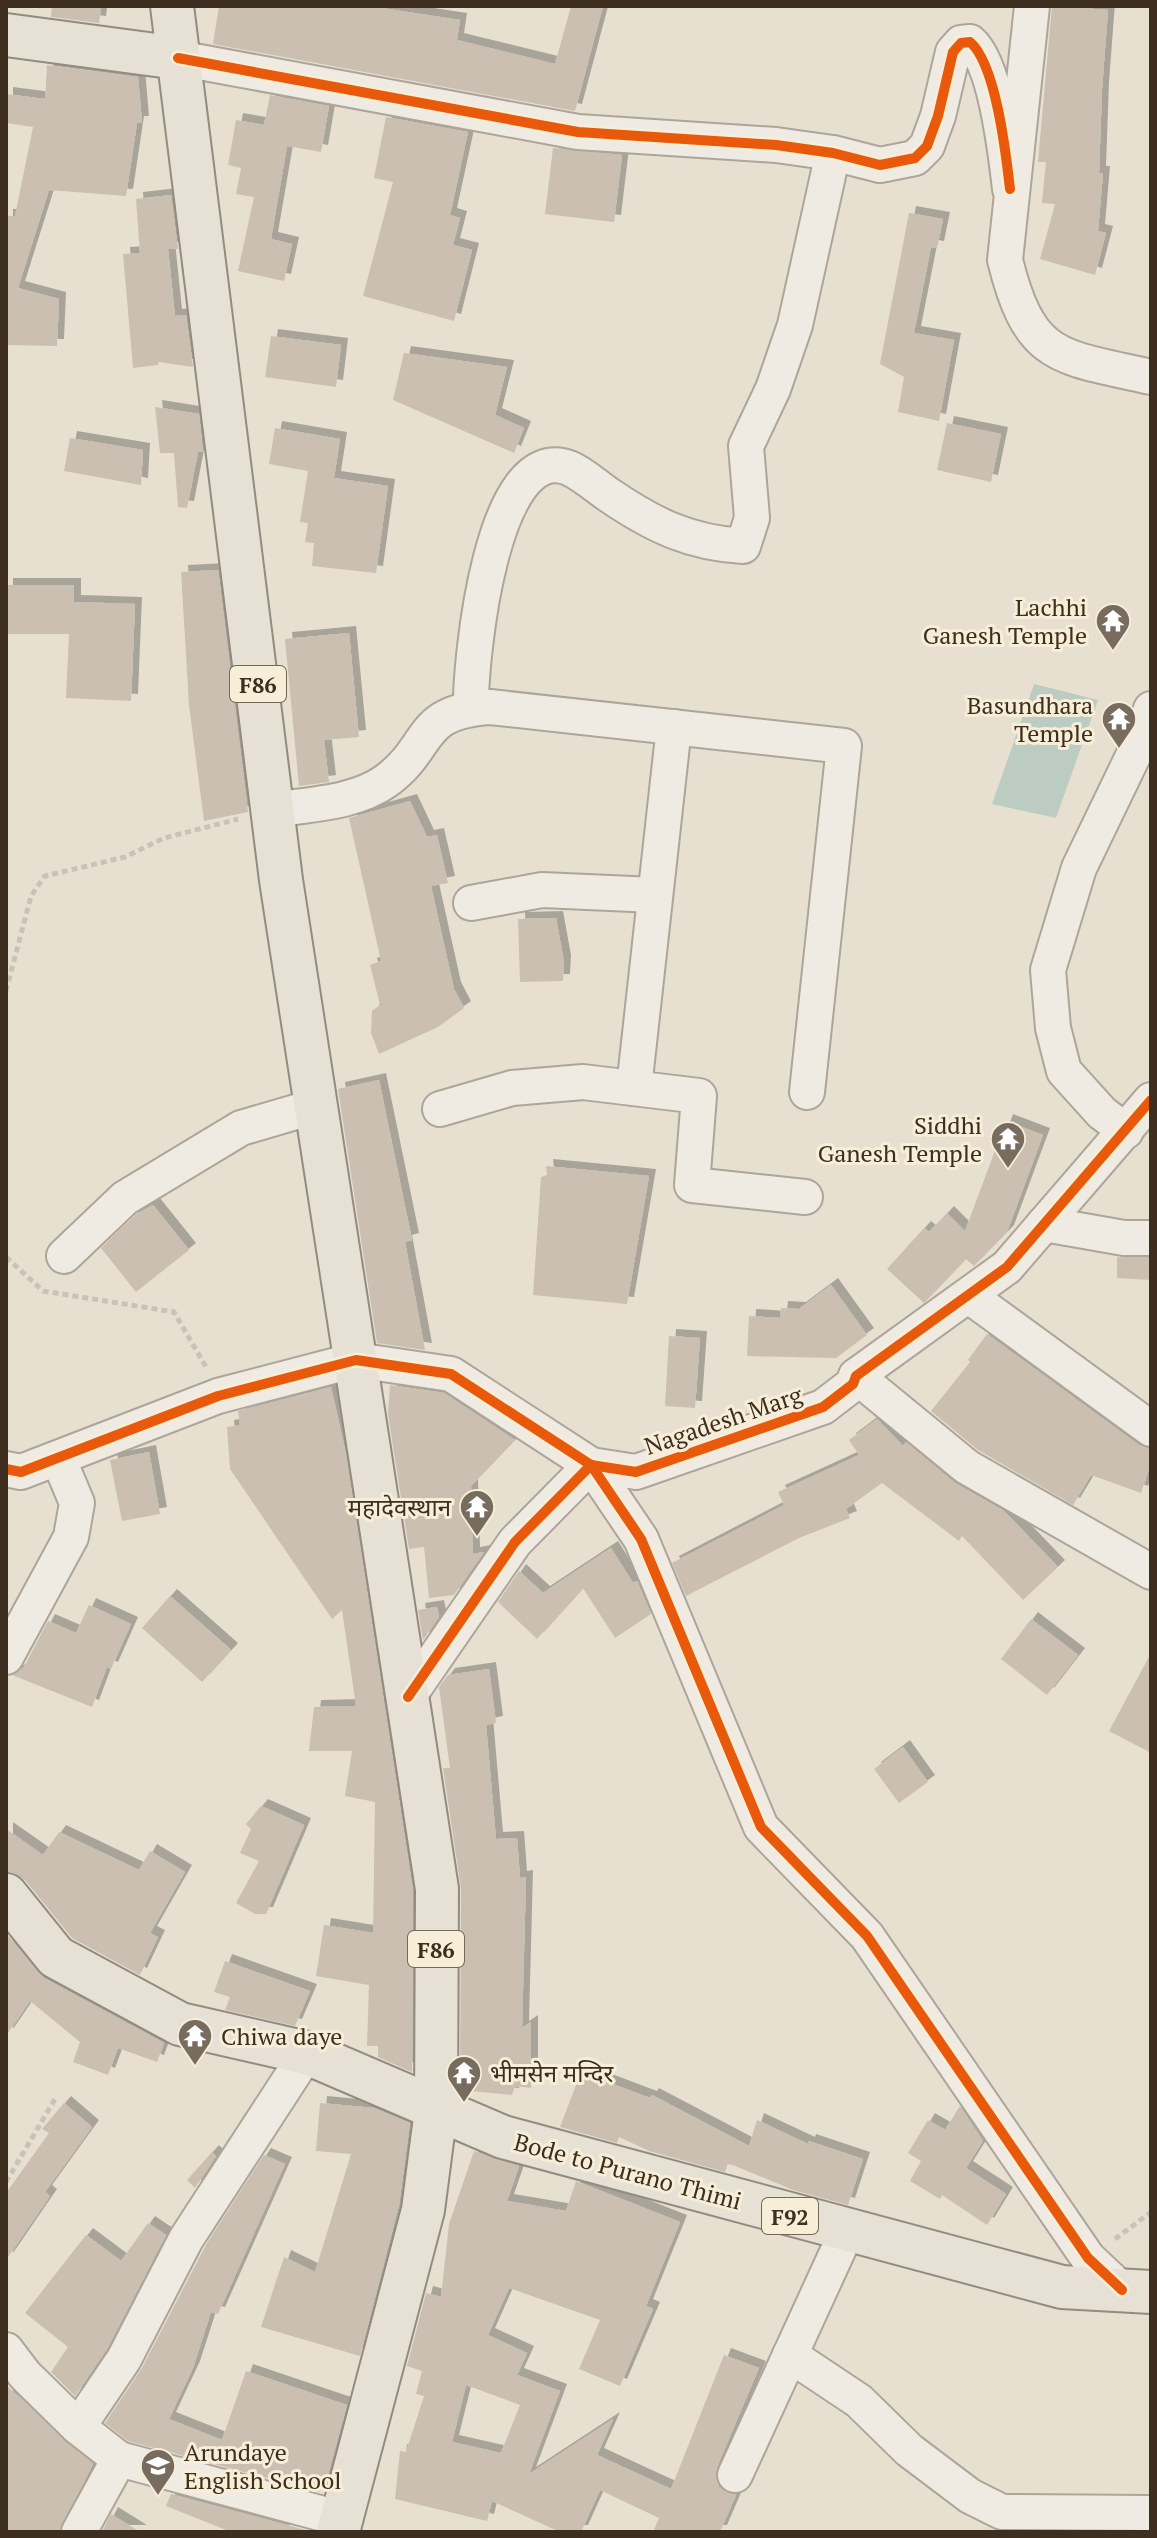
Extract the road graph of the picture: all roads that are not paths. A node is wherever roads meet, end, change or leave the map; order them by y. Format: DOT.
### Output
graph roads {
  1 [pos="172,6"];
  2 [pos="1032,6"];
  3 [pos="6,35"];
  4 [pos="178,58"];
  5 [pos="833,153"];
  6 [pos="1010,189"];
  7 [pos="1151,377"];
  8 [pos="471,708"];
  9 [pos="1151,709"];
  10 [pos="674,727"];
  11 [pos="274,810"];
  12 [pos="655,895"];
  13 [pos="471,903"];
  14 [pos="634,1088"];
  15 [pos="807,1092"];
  16 [pos="1151,1100"];
  17 [pos="316,1106"];
  18 [pos="440,1109"];
  19 [pos="1126,1131"];
  20 [pos="805,1197"];
  21 [pos="1044,1224"];
  22 [pos="1151,1238"];
  23 [pos="64,1256"];
  24 [pos="969,1296"];
  25 [pos="356,1360"];
  26 [pos="856,1376"];
  27 [pos="1151,1429"];
  28 [pos="59,1460"];
  29 [pos="591,1465"];
  30 [pos="6,1469"];
  31 [pos="1151,1572"];
  32 [pos="6,1657"];
  33 [pos="408,1697"];
  34 [pos="6,1895"];
  35 [pos="307,2053"];
  36 [pos="436,2110"];
  37 [pos="847,2231"];
  38 [pos="1136,2291"];
  39 [pos="6,2350"];
  40 [pos="790,2355"];
  41 [pos="78,2427"];
  42 [pos="119,2459"];
  43 [pos="735,2475"];
  44 [pos="1151,2513"];
  45 [pos="340,2526"];
  46 [pos="79,2532"];
  1 -- 4 [label="main road, F86"];
  2 -- 6 [label="street"];
  3 -- 4 [label="main road"];
  4 -- 5 [label="street"];
  4 -- 11 [label="main road, F86"];
  5 -- 6 [label="street"];
  5 -- 8 [label="street"];
  6 -- 7 [label="street"];
  8 -- 10 [label="street"];
  8 -- 11 [label="street"];
  9 -- 19 [label="street"];
  10 -- 12 [label="street"];
  10 -- 15 [label="street"];
  11 -- 17 [label="main road, F86"];
  12 -- 13 [label="street"];
  12 -- 14 [label="street"];
  14 -- 18 [label="street"];
  14 -- 20 [label="street"];
  16 -- 19 [label="street, Nagadesh Marg"];
  17 -- 23 [label="street"];
  17 -- 25 [label="main road, F86"];
  19 -- 21 [label="street, Nagadesh Marg"];
  21 -- 22 [label="street"];
  21 -- 24 [label="street, Nagadesh Marg"];
  24 -- 26 [label="street, Nagadesh Marg"];
  24 -- 27 [label="street"];
  25 -- 28 [label="street"];
  25 -- 29 [label="street, Nagadesh Marg"];
  25 -- 33 [label="main road, F86"];
  26 -- 29 [label="street, Nagadesh Marg"];
  26 -- 31 [label="street"];
  28 -- 30 [label="street"];
  28 -- 32 [label="street"];
  29 -- 33 [label="street"];
  29 -- 38 [label="street"];
  33 -- 36 [label="main road, F86"];
  34 -- 35 [label="main road, F92"];
  35 -- 36 [label="main road, F92"];
  35 -- 41 [label="street"];
  36 -- 37 [label="main road, Bode to Purano Thimi / F92"];
  36 -- 45 [label="main road, F86"];
  37 -- 38 [label="main road, Bode to Purano Thimi / F92"];
  37 -- 40 [label="street"];
  39 -- 41 [label="street"];
  40 -- 43 [label="street"];
  40 -- 44 [label="street"];
  41 -- 42 [label="street"];
  42 -- 45 [label="street"];
  42 -- 46 [label="street"];
}
